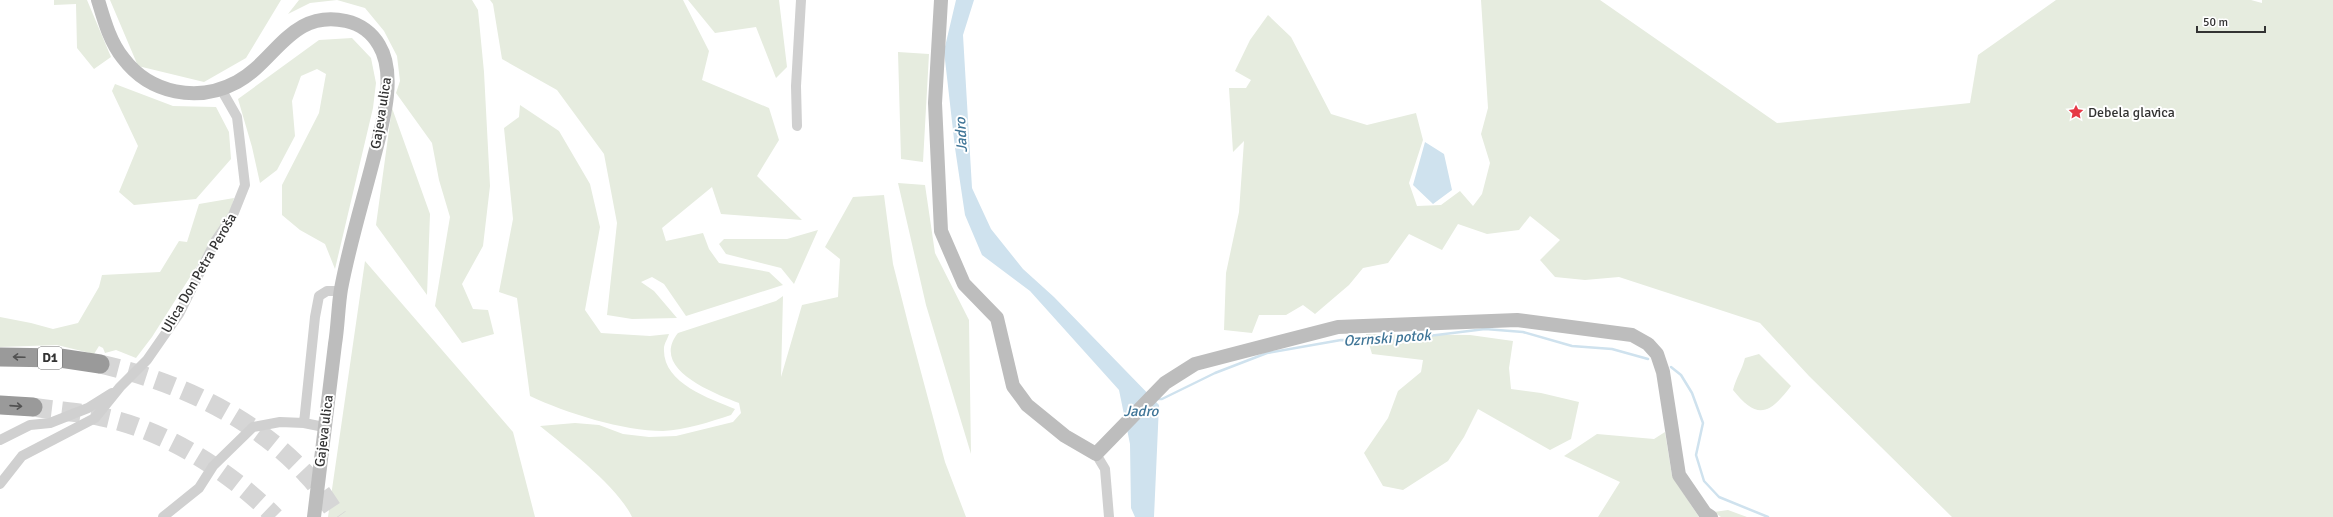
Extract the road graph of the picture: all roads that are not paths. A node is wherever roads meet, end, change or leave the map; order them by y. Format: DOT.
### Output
graph roads {
  1 [pos="98,0"];
  2 [pos="801,0"];
  3 [pos="941,0"];
  4 [pos="221,89"];
  5 [pos="797,126"];
  6 [pos="340,291"];
  7 [pos="0,357"];
  8 [pos="100,364"];
  9 [pos="120,387"];
  10 [pos="0,405"];
  11 [pos="33,408"];
  12 [pos="304,423"];
  13 [pos="324,428"];
  14 [pos="0,440"];
  15 [pos="1096,454"];
  16 [pos="0,484"];
  17 [pos="163,517"];
  18 [pos="314,517"];
  19 [pos="1109,517"];
  20 [pos="1711,517"];
  1 -- 4 [label="street, Gajeva ulica"];
  2 -- 5 [label="street"];
  3 -- 15 [label="street"];
  4 -- 6 [label="street, Gajeva ulica"];
  4 -- 9 [label="street, Ulica Don Petra Peroša"];
  6 -- 12 [label="street"];
  6 -- 13 [label="street, Gajeva ulica"];
  8 -- 7 [label="highway, D1, one-way"];
  9 -- 14 [label="street"];
  9 -- 16 [label="street, Ulica Don Petra Peroša"];
  10 -- 11 [label="highway, one-way"];
  12 -- 13 [label="street"];
  12 -- 17 [label="street"];
  13 -- 18 [label="street, Gajeva ulica"];
  15 -- 19 [label="street"];
  15 -- 20 [label="street"];
}
